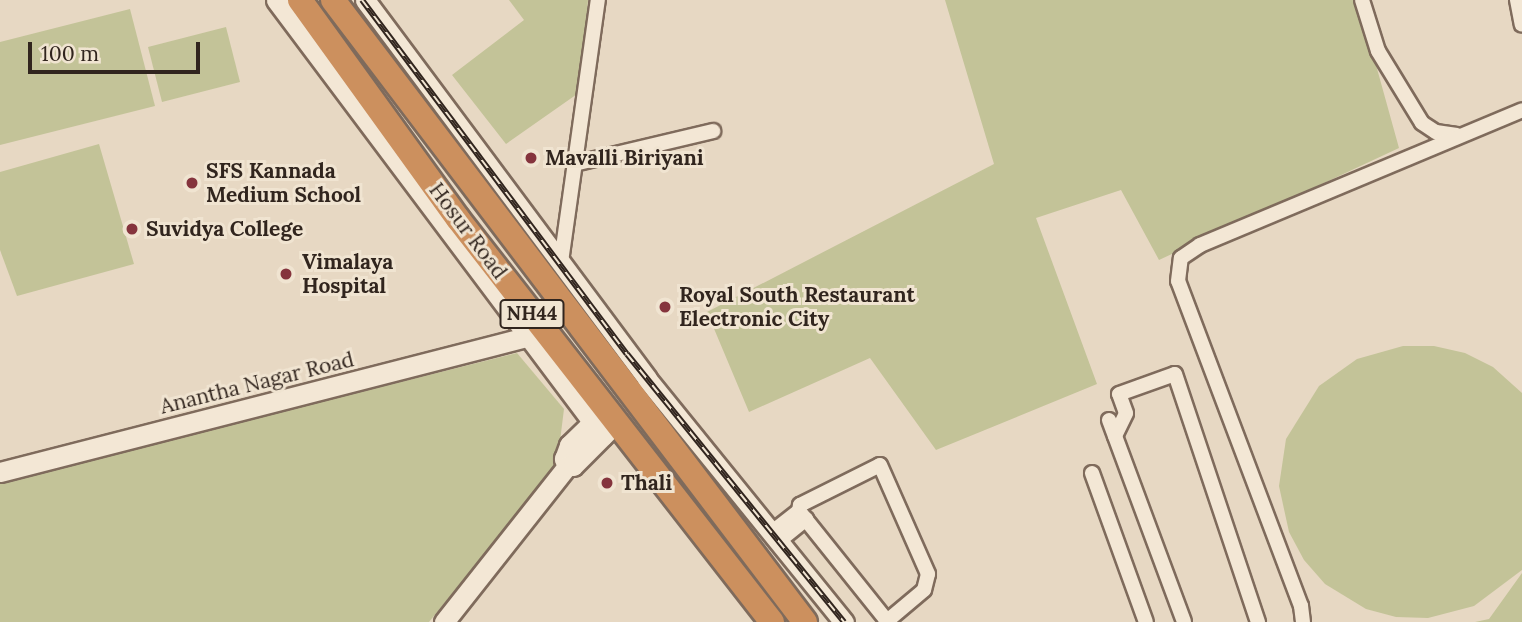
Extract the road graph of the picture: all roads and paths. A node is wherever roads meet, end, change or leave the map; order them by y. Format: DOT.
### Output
graph roads {
  1 [pos="276,0"];
  2 [pos="300,0"];
  3 [pos="333,0"];
  4 [pos="365,0"];
  5 [pos="598,0"];
  6 [pos="1362,0"];
  7 [pos="1517,0"];
  8 [pos="1522,25"];
  9 [pos="1522,110"];
  10 [pos="713,131"];
  11 [pos="1457,135"];
  12 [pos="578,163"];
  13 [pos="444,213"];
  14 [pos="561,262"];
  15 [pos="534,333"];
  16 [pos="1109,420"];
  17 [pos="604,423"];
  18 [pos="1115,436"];
  19 [pos="0,472"];
  20 [pos="1092,473"];
  21 [pos="803,515"];
  22 [pos="775,536"];
  23 [pos="444,622"];
  24 [pos="772,622"];
  25 [pos="806,622"];
  26 [pos="844,622"];
  27 [pos="886,622"];
  28 [pos="1146,622"];
  29 [pos="1184,622"];
  30 [pos="1258,622"];
  31 [pos="1303,622"];
  1 -- 13 [label="street"];
  2 -- 13 [label="highway, Hosur Road / NH44"];
  3 -- 25 [label="highway, Hosur Road / NH44"];
  4 -- 14 [label="street"];
  5 -- 12 [label="street"];
  6 -- 11 [label="street"];
  7 -- 8 [label="street"];
  9 -- 11 [label="street"];
  10 -- 12 [label="street"];
  11 -- 31 [label="street"];
  12 -- 14 [label="street"];
  13 -- 15 [label="highway, Hosur Road / NH44"];
  14 -- 22 [label="street"];
  15 -- 17 [label="highway, Hosur Road / NH44"];
  15 -- 19 [label="street, Anantha Nagar Road"];
  16 -- 18 [label="street"];
  17 -- 23 [label="street"];
  17 -- 24 [label="highway, Hosur Road / NH44"];
  18 -- 29 [label="street"];
  18 -- 30 [label="street"];
  20 -- 28 [label="street"];
  21 -- 22 [label="street"];
  21 -- 27 [label="street"];
  21 -- 27 [label="street"];
  22 -- 26 [label="street"];
}
